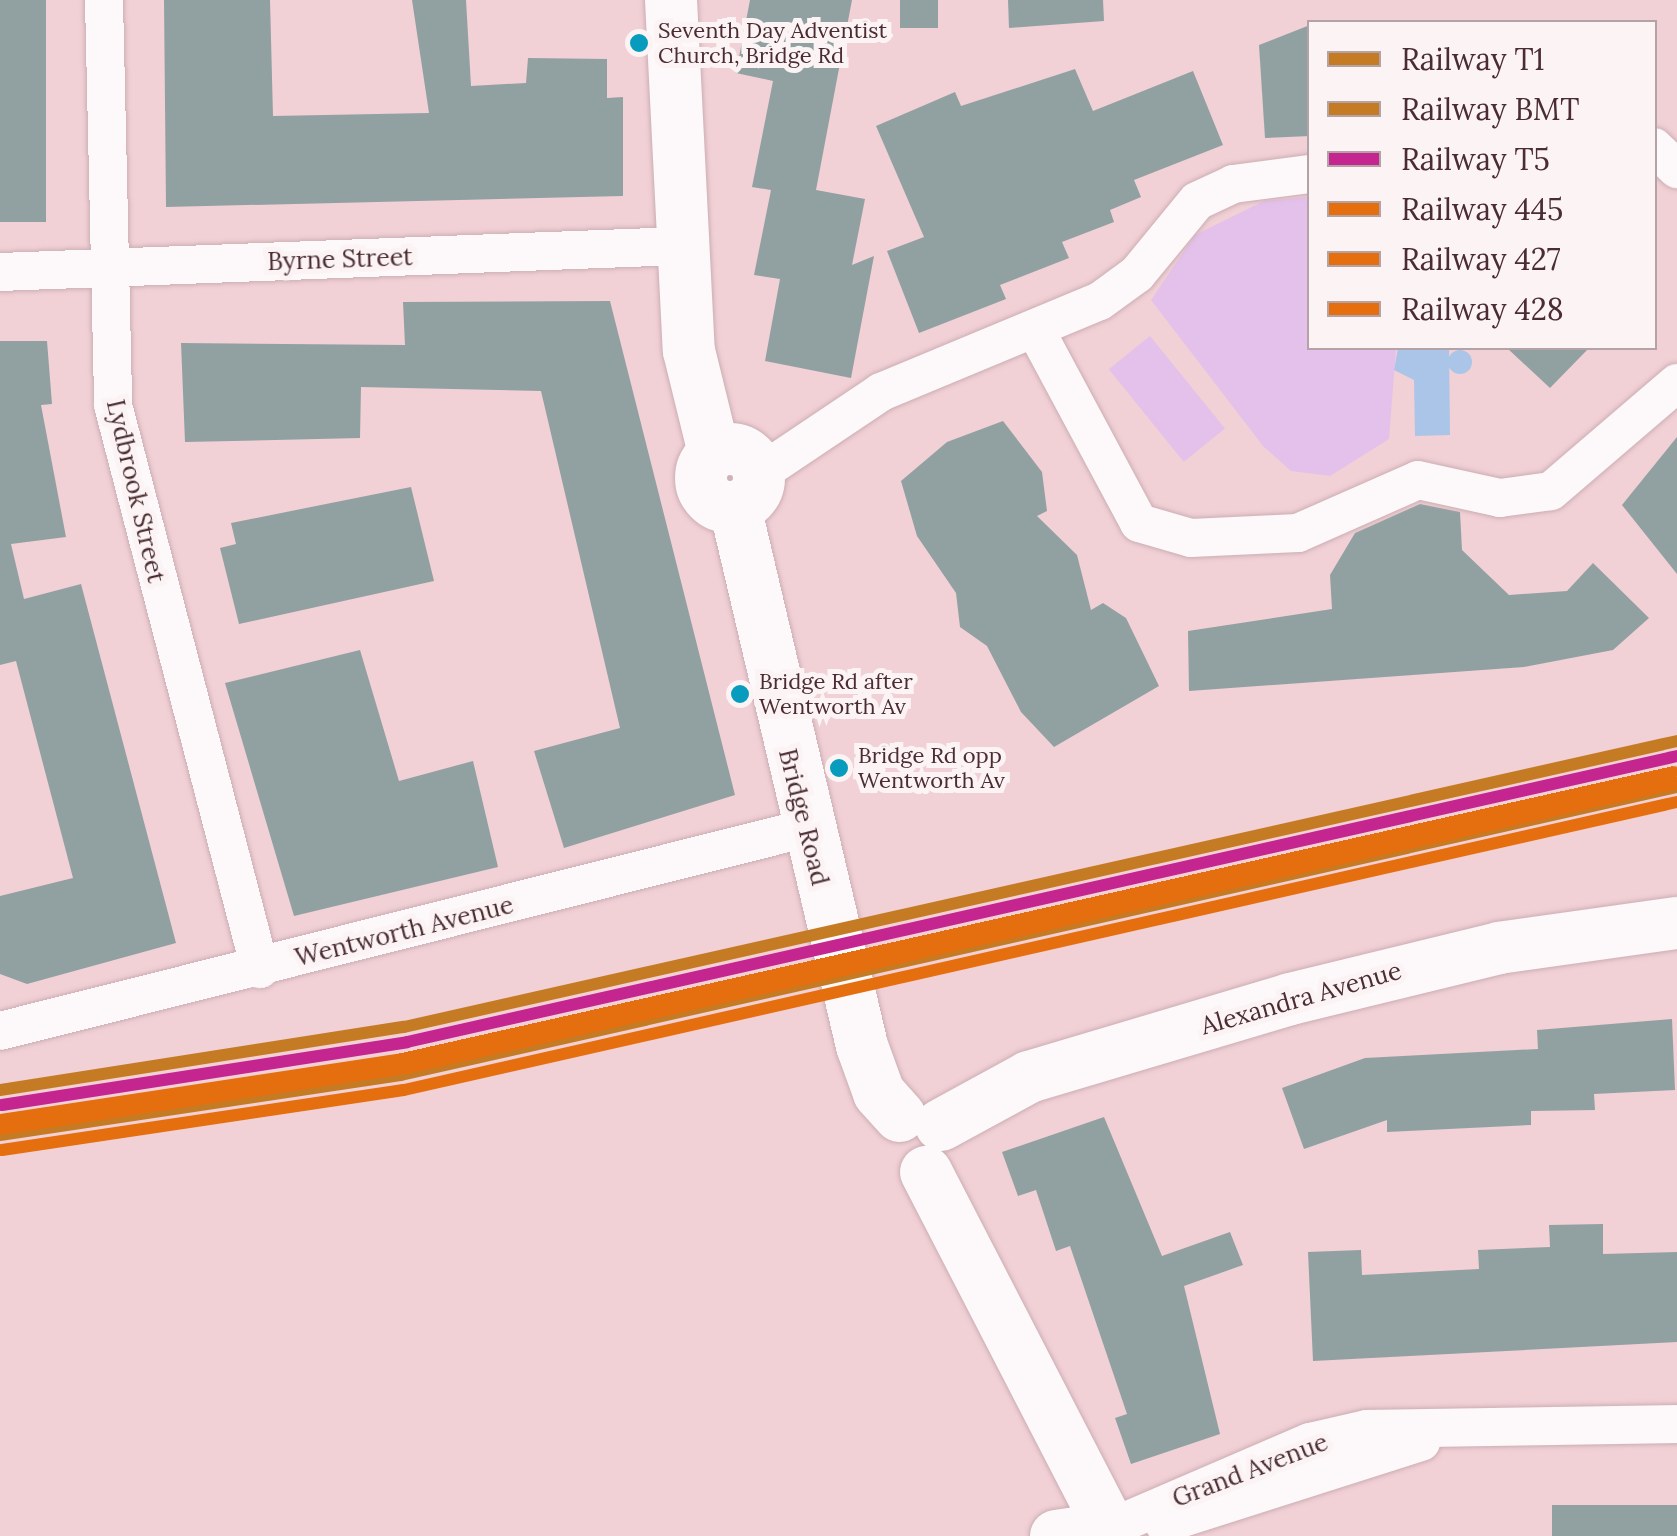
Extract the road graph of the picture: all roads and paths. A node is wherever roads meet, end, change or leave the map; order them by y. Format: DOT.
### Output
graph roads {
  1 [pos="104,0"];
  2 [pos="671,0"];
  3 [pos="1657,150"];
  4 [pos="1677,169"];
  5 [pos="1307,174"];
  6 [pos="680,246"];
  7 [pos="112,268"];
  8 [pos="0,272"];
  9 [pos="1035,329"];
  10 [pos="1677,383"];
  11 [pos="736,478"];
  12 [pos="807,828"];
  13 [pos="1677,923"];
  14 [pos="260,969"];
  15 [pos="0,1031"];
  16 [pos="922,1138"];
  17 [pos="1677,1424"];
  18 [pos="1112,1532"];
  19 [pos="1056,1536"];
  1 -- 7 [label="street, Lydbrook Street"];
  2 -- 6 [label="street, Bridge Road"];
  3 -- 4 [label="street"];
  5 -- 9 [label="street"];
  6 -- 7 [label="street, Byrne Street"];
  6 -- 11 [label="street, Bridge Road"];
  7 -- 8 [label="street, Byrne Street"];
  7 -- 14 [label="street, Lydbrook Street"];
  9 -- 10 [label="street"];
  9 -- 11 [label="street"];
  11 -- 12 [label="street, Bridge Road"];
  12 -- 14 [label="street, Wentworth Avenue"];
  12 -- 16 [label="street, Bridge Road"];
  13 -- 16 [label="street, Alexandra Avenue"];
  14 -- 15 [label="street, Wentworth Avenue"];
  16 -- 18 [label="street, Bridge Road"];
  17 -- 18 [label="street, Grand Avenue"];
  18 -- 19 [label="street"];
}
